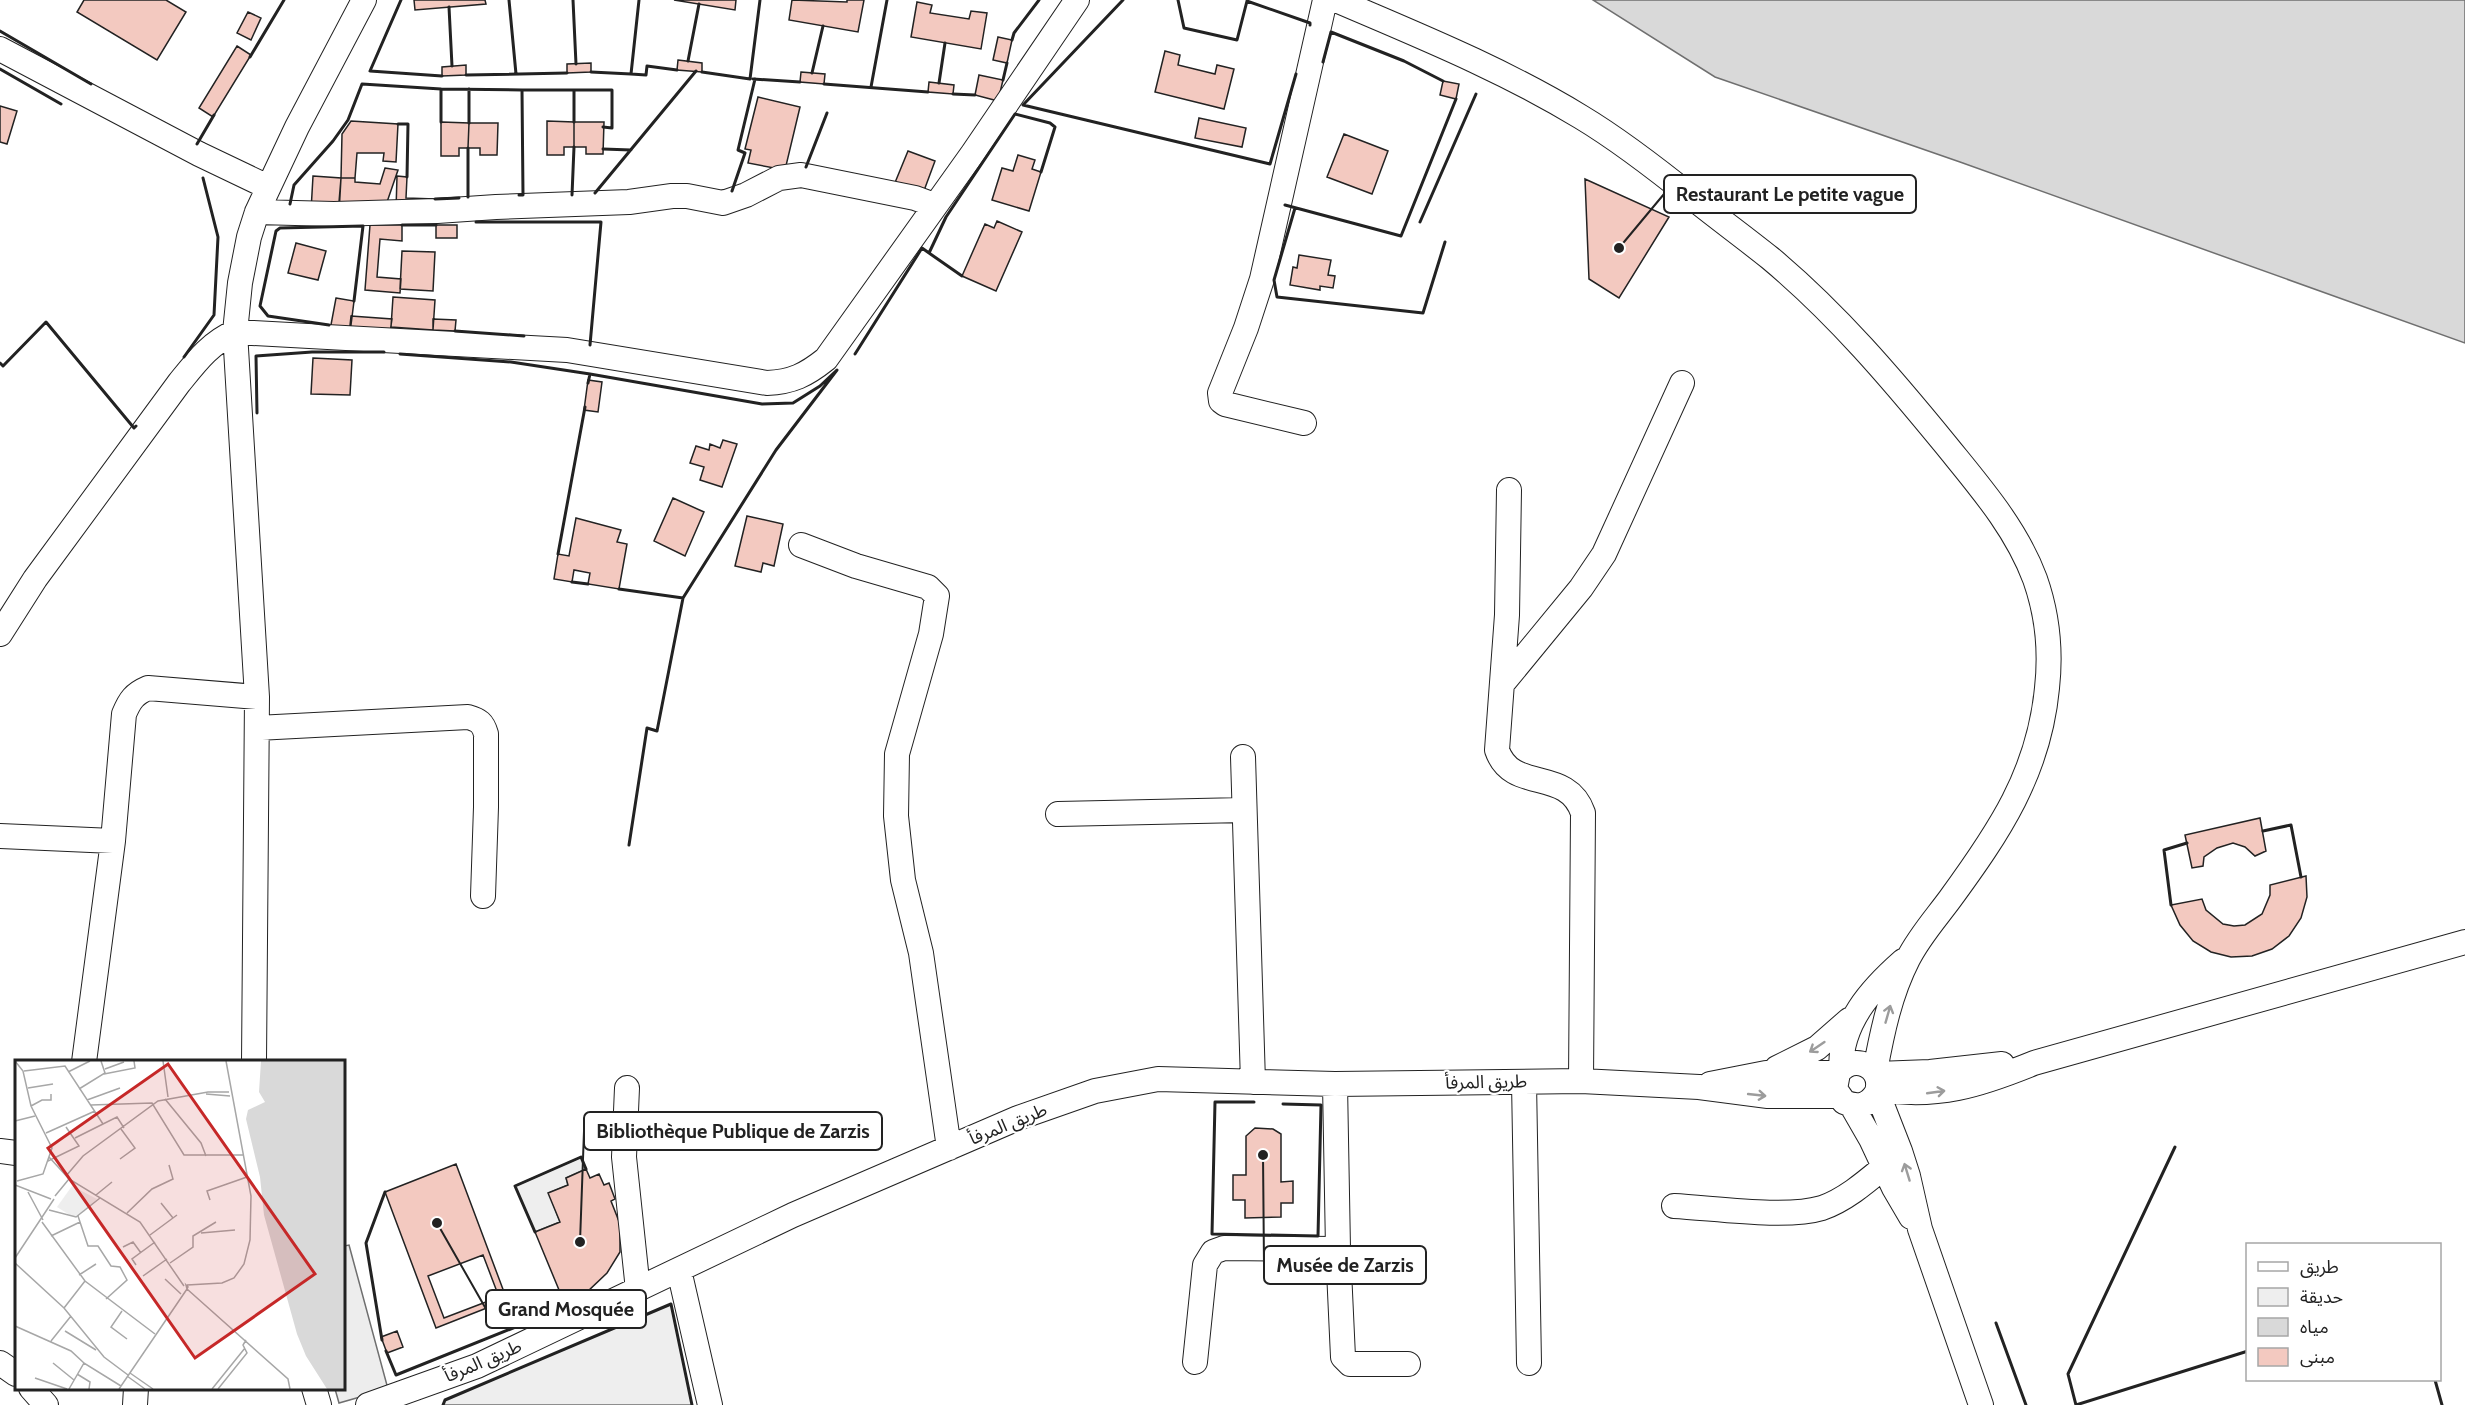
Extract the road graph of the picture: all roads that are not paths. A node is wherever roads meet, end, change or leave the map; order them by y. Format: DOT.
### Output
graph roads {
  1 [pos="364,0"];
  2 [pos="1077,0"];
  3 [pos="1326,0"];
  4 [pos="1336,0"];
  5 [pos="0,49"];
  6 [pos="268,187"];
  7 [pos="934,205"];
  8 [pos="257,212"];
  9 [pos="235,332"];
  10 [pos="1682,383"];
  11 [pos="1304,423"];
  12 [pos="1509,490"];
  13 [pos="801,545"];
  14 [pos="0,634"];
  15 [pos="1503,683"];
  16 [pos="257,697"];
  17 [pos="256,728"];
  18 [pos="1243,757"];
  19 [pos="1244,810"];
  20 [pos="1058,814"];
  21 [pos="0,836"];
  22 [pos="113,841"];
  23 [pos="483,896"];
  24 [pos="2465,942"];
  25 [pos="1909,956"];
  26 [pos="1859,1009"];
  27 [pos="84,1060"];
  28 [pos="254,1060"];
  29 [pos="1839,1070"];
  30 [pos="1766,1073"];
  31 [pos="1581,1081"];
  32 [pos="1252,1082"];
  33 [pos="1524,1082"];
  34 [pos="1877,1082"];
  35 [pos="1335,1084"];
  36 [pos="1699,1087"];
  37 [pos="627,1088"];
  38 [pos="1845,1101"];
  39 [pos="949,1148"];
  40 [pos="0,1151"];
  41 [pos="15,1152"];
  42 [pos="1884,1167"];
  43 [pos="1674,1206"];
  44 [pos="1920,1229"];
  45 [pos="1338,1249"];
  46 [pos="678,1270"];
  47 [pos="638,1290"];
  48 [pos="1195,1362"];
  49 [pos="1529,1363"];
  50 [pos="0,1364"];
  51 [pos="1408,1364"];
  52 [pos="15,1373"];
  53 [pos="32,1390"];
  54 [pos="136,1390"];
  55 [pos="314,1390"];
  56 [pos="46,1405"];
  57 [pos="135,1405"];
  58 [pos="319,1405"];
  59 [pos="368,1405"];
  60 [pos="710,1405"];
  61 [pos="1981,1405"];
  1 -- 6 [label="street"];
  2 -- 7 [label="street"];
  3 -- 11 [label="street"];
  4 -- 25 [label="street"];
  5 -- 6 [label="street"];
  6 -- 8 [label="street"];
  7 -- 8 [label="street"];
  7 -- 9 [label="street"];
  8 -- 9 [label="street"];
  9 -- 14 [label="street"];
  9 -- 16 [label="street"];
  10 -- 15 [label="street"];
  12 -- 15 [label="street"];
  13 -- 39 [label="street"];
  15 -- 31 [label="street"];
  16 -- 17 [label="street"];
  16 -- 22 [label="street"];
  17 -- 23 [label="street"];
  17 -- 28 [label="street"];
  18 -- 19 [label="street"];
  19 -- 20 [label="street"];
  19 -- 32 [label="street"];
  21 -- 22 [label="street"];
  22 -- 27 [label="street"];
  24 -- 34 [label="street"];
  25 -- 26 [label="street"];
  34 -- 25 [label="street, one-way"];
  26 -- 29 [label="street"];
  26 -- 30 [label="street, one-way"];
  29 -- 30 [label="street"];
  29 -- 34 [label="street"];
  29 -- 38 [label="street"];
  30 -- 36 [label="street"];
  31 -- 33 [label="street, طريق المرفأ"];
  31 -- 36 [label="street, طريق المرفأ"];
  32 -- 35 [label="street, طريق المرفأ"];
  32 -- 39 [label="street, طريق المرفأ"];
  33 -- 35 [label="street, طريق المرفأ"];
  33 -- 49 [label="street"];
  34 -- 38 [label="street"];
  44 -- 34 [label="street, one-way"];
  35 -- 45 [label="street"];
  36 -- 38 [label="street, one-way"];
  37 -- 47 [label="street"];
  38 -- 42 [label="street"];
  39 -- 46 [label="street, طريق المرفأ"];
  40 -- 41 [label="street"];
  42 -- 43 [label="street"];
  42 -- 44 [label="street"];
  44 -- 61 [label="street"];
  45 -- 48 [label="street"];
  45 -- 51 [label="street"];
  46 -- 47 [label="street, طريق المرفأ"];
  46 -- 60 [label="street"];
  47 -- 59 [label="street, طريق المرفأ"];
  50 -- 52 [label="street"];
  53 -- 56 [label="street"];
  54 -- 57 [label="street"];
  55 -- 58 [label="street"];
}
